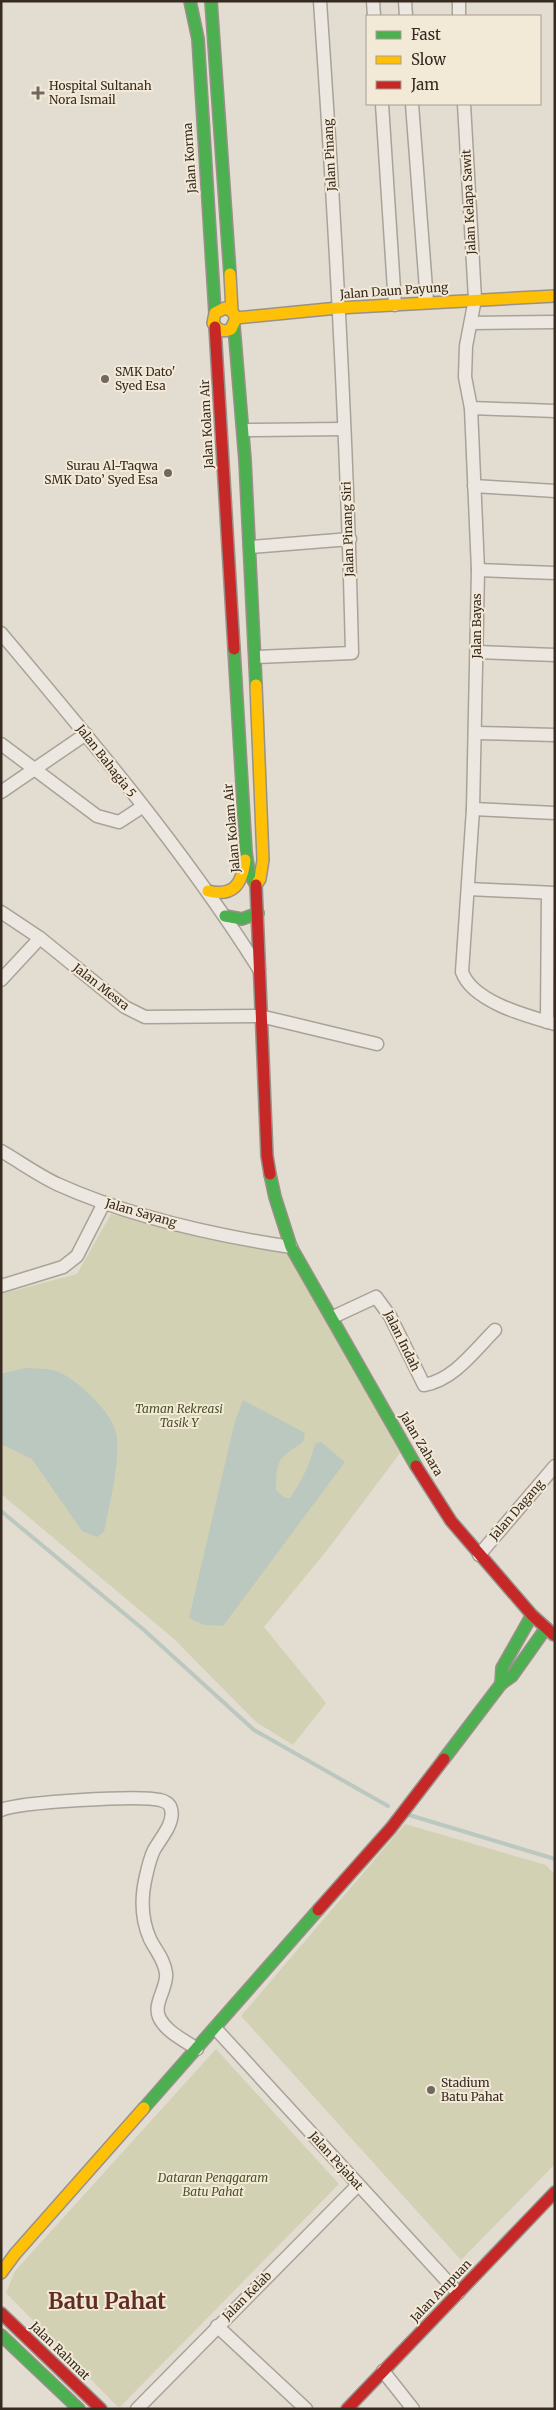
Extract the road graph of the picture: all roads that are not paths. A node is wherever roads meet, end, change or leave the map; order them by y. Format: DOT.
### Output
graph roads {
  1 [pos="190,1"];
  2 [pos="211,1"];
  3 [pos="320,1"];
  4 [pos="373,1"];
  5 [pos="405,1"];
  6 [pos="458,1"];
  7 [pos="374,15"];
  8 [pos="406,15"];
  9 [pos="459,15"];
  10 [pos="382,105"];
  11 [pos="412,105"];
  12 [pos="464,105"];
  13 [pos="555,296"];
  14 [pos="474,300"];
  15 [pos="427,302"];
  16 [pos="395,305"];
  17 [pos="338,308"];
  18 [pos="215,313"];
  19 [pos="234,319"];
  20 [pos="555,322"];
  21 [pos="471,323"];
  22 [pos="214,327"];
  23 [pos="471,408"];
  24 [pos="555,411"];
  25 [pos="344,429"];
  26 [pos="244,430"];
  27 [pos="474,486"];
  28 [pos="555,491"];
  29 [pos="350,539"];
  30 [pos="250,547"];
  31 [pos="478,570"];
  32 [pos="555,573"];
  33 [pos="1,633"];
  34 [pos="477,652"];
  35 [pos="555,655"];
  36 [pos="256,657"];
  37 [pos="476,733"];
  38 [pos="86,734"];
  39 [pos="555,735"];
  40 [pos="1,744"];
  41 [pos="34,769"];
  42 [pos="1,792"];
  43 [pos="142,807"];
  44 [pos="473,810"];
  45 [pos="555,813"];
  46 [pos="246,852"];
  47 [pos="256,885"];
  48 [pos="468,889"];
  49 [pos="208,892"];
  50 [pos="551,893"];
  51 [pos="1,912"];
  52 [pos="258,913"];
  53 [pos="225,916"];
  54 [pos="40,938"];
  55 [pos="259,969"];
  56 [pos="1,980"];
  57 [pos="260,1016"];
  58 [pos="551,1023"];
  59 [pos="377,1044"];
  60 [pos="1,1151"];
  61 [pos="104,1203"];
  62 [pos="291,1246"];
  63 [pos="1,1286"];
  64 [pos="332,1317"];
  65 [pos="495,1330"];
  66 [pos="555,1466"];
  67 [pos="479,1555"];
  68 [pos="532,1615"];
  69 [pos="550,1632"];
  70 [pos="501,1684"];
  71 [pos="1,1810"];
  72 [pos="215,2028"];
  73 [pos="197,2049"];
  74 [pos="358,2185"];
  75 [pos="555,2192"];
  76 [pos="15,2254"];
  77 [pos="1,2262"];
  78 [pos="1,2273"];
  79 [pos="458,2293"];
  80 [pos="1,2313"];
  81 [pos="217,2326"];
  82 [pos="1,2335"];
  83 [pos="384,2370"];
  84 [pos="79,2409"];
  85 [pos="100,2409"];
  86 [pos="136,2409"];
  87 [pos="306,2409"];
  88 [pos="347,2409"];
  89 [pos="413,2409"];
  1 -- 18 [label="street, Jalan Korma"];
  2 -- 19 [label="street"];
  3 -- 17 [label="street, Jalan Pinang"];
  4 -- 7 [label="street"];
  5 -- 8 [label="street"];
  6 -- 9 [label="street"];
  10 -- 16 [label="street"];
  11 -- 15 [label="street"];
  12 -- 14 [label="street, Jalan Kelapa Sawit"];
  13 -- 14 [label="street, Jalan Daun Payung"];
  14 -- 15 [label="street, Jalan Daun Payung"];
  14 -- 21 [label="street, Jalan Bayas"];
  15 -- 16 [label="street, Jalan Daun Payung"];
  16 -- 17 [label="street, Jalan Daun Payung"];
  17 -- 19 [label="street, Jalan Daun Payung"];
  17 -- 25 [label="street, Jalan Pinang Siri"];
  18 -- 19 [label="street"];
  18 -- 22 [label="street"];
  19 -- 22 [label="street"];
  19 -- 26 [label="street, Jalan Kolam Air"];
  20 -- 21 [label="street"];
  21 -- 23 [label="street, Jalan Bayas"];
  22 -- 46 [label="street, Jalan Kolam Air"];
  23 -- 24 [label="street"];
  23 -- 27 [label="street, Jalan Bayas"];
  25 -- 26 [label="street"];
  25 -- 29 [label="street, Jalan Pinang Siri"];
  26 -- 30 [label="street, Jalan Kolam Air"];
  27 -- 28 [label="street"];
  27 -- 31 [label="street, Jalan Bayas"];
  29 -- 30 [label="street"];
  29 -- 36 [label="street, Jalan Pinang Siri"];
  30 -- 36 [label="street, Jalan Kolam Air"];
  31 -- 32 [label="street"];
  31 -- 34 [label="street, Jalan Bayas"];
  33 -- 38 [label="street, Jalan Bahagia 5"];
  34 -- 35 [label="street"];
  34 -- 37 [label="street, Jalan Bayas"];
  36 -- 47 [label="street, Jalan Kolam Air"];
  37 -- 39 [label="street"];
  37 -- 44 [label="street, Jalan Bayas"];
  38 -- 41 [label="street"];
  38 -- 43 [label="street, Jalan Bahagia 5"];
  40 -- 41 [label="street"];
  41 -- 42 [label="street"];
  41 -- 43 [label="street"];
  43 -- 49 [label="street, Jalan Bahagia 5"];
  44 -- 45 [label="street"];
  44 -- 48 [label="street, Jalan Bayas"];
  46 -- 47 [label="street, Jalan Kolam Air"];
  46 -- 49 [label="street"];
  47 -- 52 [label="street, Jalan Zahara"];
  48 -- 50 [label="street"];
  48 -- 58 [label="street, Jalan Bayas"];
  49 -- 53 [label="street, Jalan Bahagia 5"];
  50 -- 58 [label="street"];
  51 -- 54 [label="street, Jalan Mesra"];
  52 -- 53 [label="street"];
  52 -- 55 [label="street, Jalan Zahara"];
  53 -- 55 [label="street, Jalan Bahagia 5"];
  54 -- 56 [label="street"];
  54 -- 57 [label="street, Jalan Mesra"];
  55 -- 57 [label="street, Jalan Zahara"];
  57 -- 59 [label="street, Jalan Mesra"];
  57 -- 62 [label="street, Jalan Zahara"];
  60 -- 61 [label="street, Jalan Sayang"];
  61 -- 62 [label="street, Jalan Sayang"];
  61 -- 63 [label="street"];
  62 -- 64 [label="street, Jalan Zahara"];
  64 -- 65 [label="street, Jalan Indah"];
  64 -- 67 [label="street, Jalan Zahara"];
  66 -- 67 [label="street, Jalan Dagang"];
  67 -- 68 [label="street, Jalan Zahara"];
  68 -- 69 [label="street, Jalan Zahara"];
  68 -- 70 [label="street"];
  69 -- 70 [label="street"];
  70 -- 72 [label="street"];
  71 -- 73 [label="street"];
  72 -- 73 [label="street"];
  72 -- 74 [label="street, Jalan Pejabat"];
  73 -- 76 [label="street"];
  74 -- 79 [label="street, Jalan Pejabat"];
  74 -- 81 [label="street, Jalan Kelab"];
  75 -- 79 [label="street, Jalan Ampuan"];
  76 -- 77 [label="street"];
  76 -- 78 [label="street"];
  79 -- 83 [label="street, Jalan Ampuan"];
  80 -- 85 [label="street, Jalan Rahmat"];
  81 -- 86 [label="street, Jalan Kelab"];
  81 -- 87 [label="street"];
  82 -- 84 [label="street"];
  83 -- 88 [label="street, Jalan Ampuan"];
  83 -- 89 [label="street"];
}
